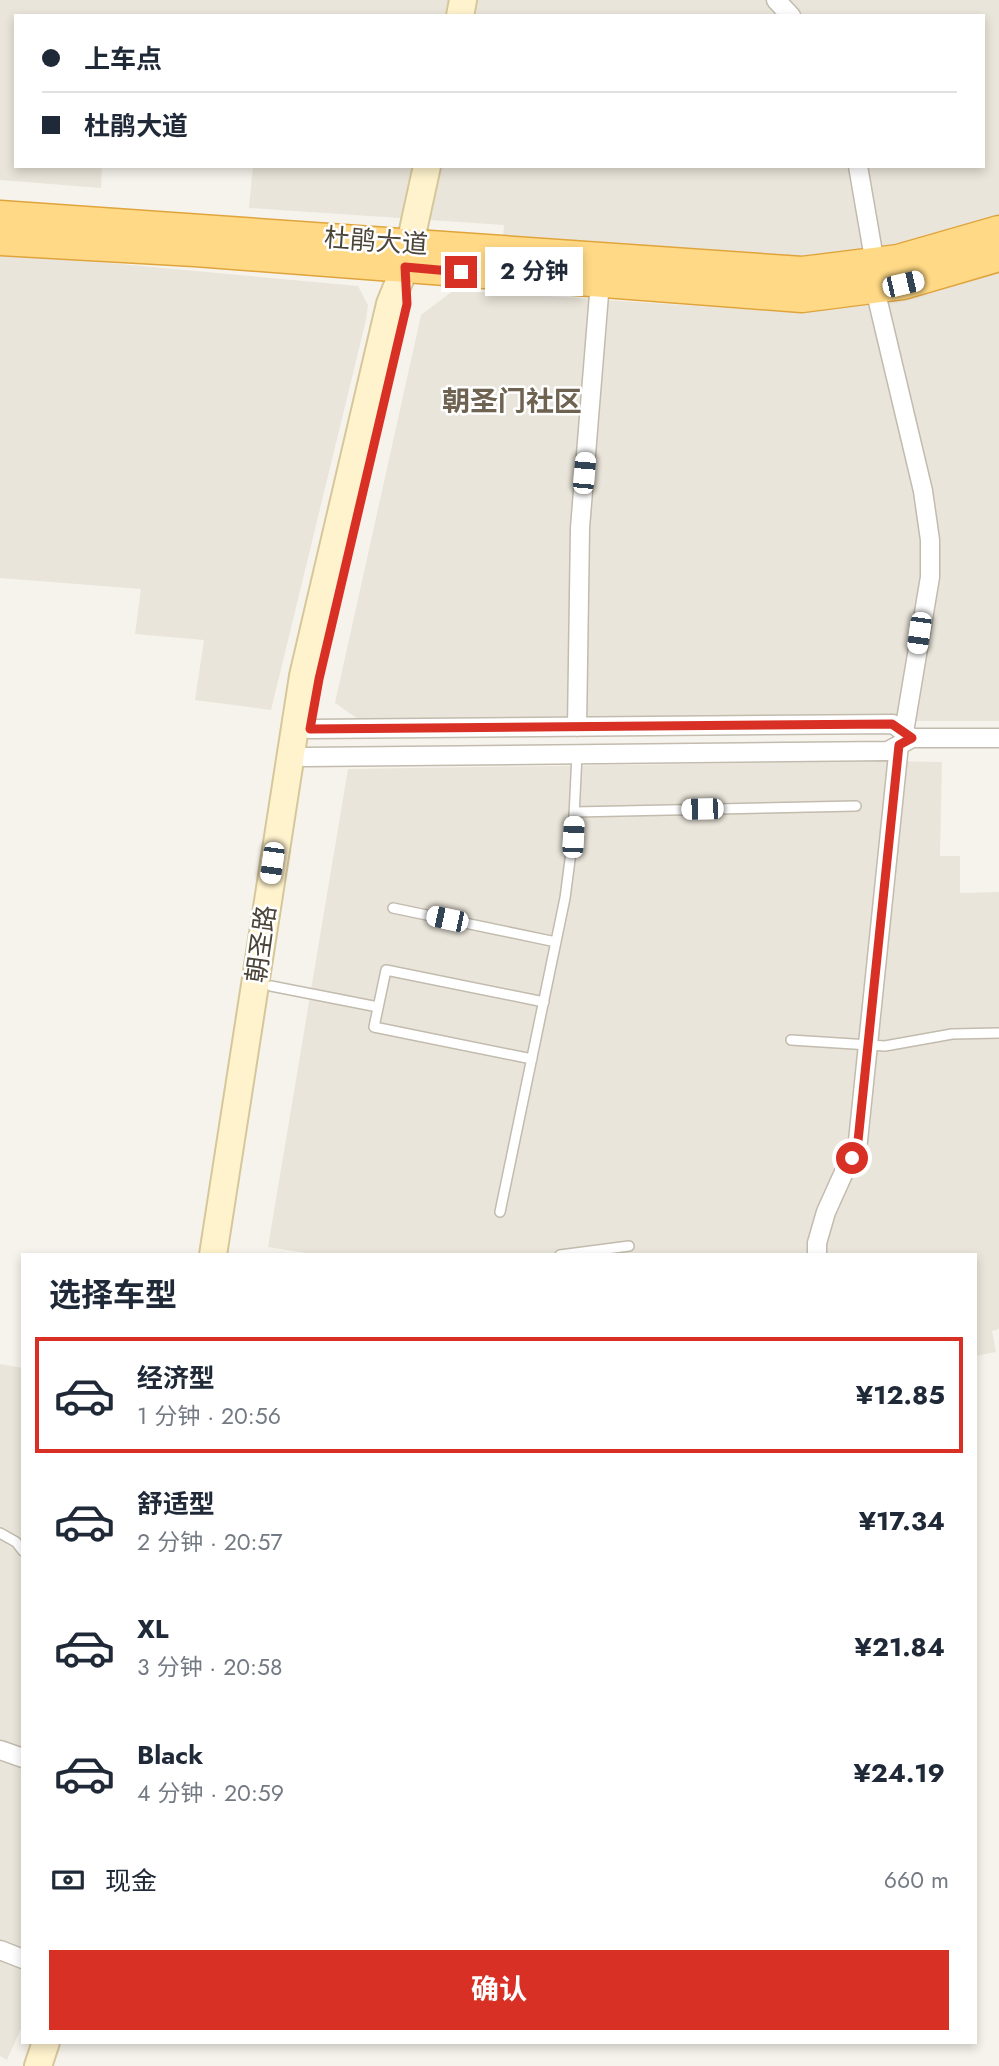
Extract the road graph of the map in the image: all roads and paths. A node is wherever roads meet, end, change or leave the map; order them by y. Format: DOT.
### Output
graph roads {
  1 [pos="776,0"];
  2 [pos="789,14"];
  3 [pos="427,168"];
  4 [pos="858,168"];
  5 [pos="0,216"];
  6 [pos="999,231"];
  7 [pos="0,240"];
  8 [pos="407,256"];
  9 [pos="999,257"];
  10 [pos="875,277"];
  11 [pos="600,282"];
  12 [pos="576,727"];
  13 [pos="310,729"];
  14 [pos="905,738"];
  15 [pos="999,738"];
  16 [pos="577,754"];
  17 [pos="305,757"];
  18 [pos="856,806"];
  19 [pos="574,812"];
  20 [pos="393,908"];
  21 [pos="556,942"];
  22 [pos="271,986"];
  23 [pos="544,1002"];
  24 [pos="378,1007"];
  25 [pos="999,1033"];
  26 [pos="791,1040"];
  27 [pos="867,1045"];
  28 [pos="532,1059"];
  29 [pos="500,1212"];
  30 [pos="629,1246"];
  31 [pos="213,1253"];
  32 [pos="229,1253"];
  33 [pos="575,1253"];
  34 [pos="817,1253"];
  35 [pos="0,1532"];
  36 [pos="21,1548"];
  37 [pos="0,1750"];
  38 [pos="21,1757"];
  39 [pos="0,1950"];
  40 [pos="21,1958"];
  41 [pos="45,2044"];
  42 [pos="62,2044"];
  43 [pos="38,2066"];
  44 [pos="56,2066"];
  1 -- 2 [label="street"];
  3 -- 8 [label="main road, 朝圣路"];
  4 -- 10 [label="street"];
  5 -- 8 [label="highway, 杜鹃大道"];
  6 -- 10 [label="highway, 杜鹃大道"];
  7 -- 8 [label="highway, 杜鹃大道"];
  8 -- 10 [label="highway, 杜鹃大道"];
  8 -- 11 [label="highway, 杜鹃大道"];
  8 -- 13 [label="main road, 朝圣路"];
  8 -- 31 [label="main road, 朝圣路"];
  9 -- 10 [label="highway, 杜鹃大道"];
  10 -- 11 [label="highway, 杜鹃大道"];
  10 -- 14 [label="street"];
  11 -- 12 [label="street"];
  12 -- 13 [label="street"];
  12 -- 14 [label="street"];
  13 -- 17 [label="main road, 朝圣路"];
  14 -- 15 [label="street"];
  14 -- 16 [label="street"];
  14 -- 27 [label="street"];
  16 -- 17 [label="street"];
  16 -- 19 [label="lane"];
  17 -- 22 [label="main road, 朝圣路"];
  18 -- 19 [label="lane"];
  19 -- 21 [label="lane"];
  20 -- 21 [label="lane"];
  21 -- 23 [label="lane"];
  22 -- 24 [label="lane"];
  22 -- 32 [label="main road, 朝圣路"];
  23 -- 24 [label="lane"];
  23 -- 28 [label="lane"];
  24 -- 28 [label="lane"];
  25 -- 27 [label="lane"];
  26 -- 27 [label="lane"];
  27 -- 34 [label="street"];
  28 -- 29 [label="lane"];
  30 -- 33 [label="lane"];
  35 -- 36 [label="lane"];
  37 -- 38 [label="street"];
  39 -- 40 [label="street"];
  41 -- 43 [label="main road"];
  42 -- 44 [label="main road"];
}
